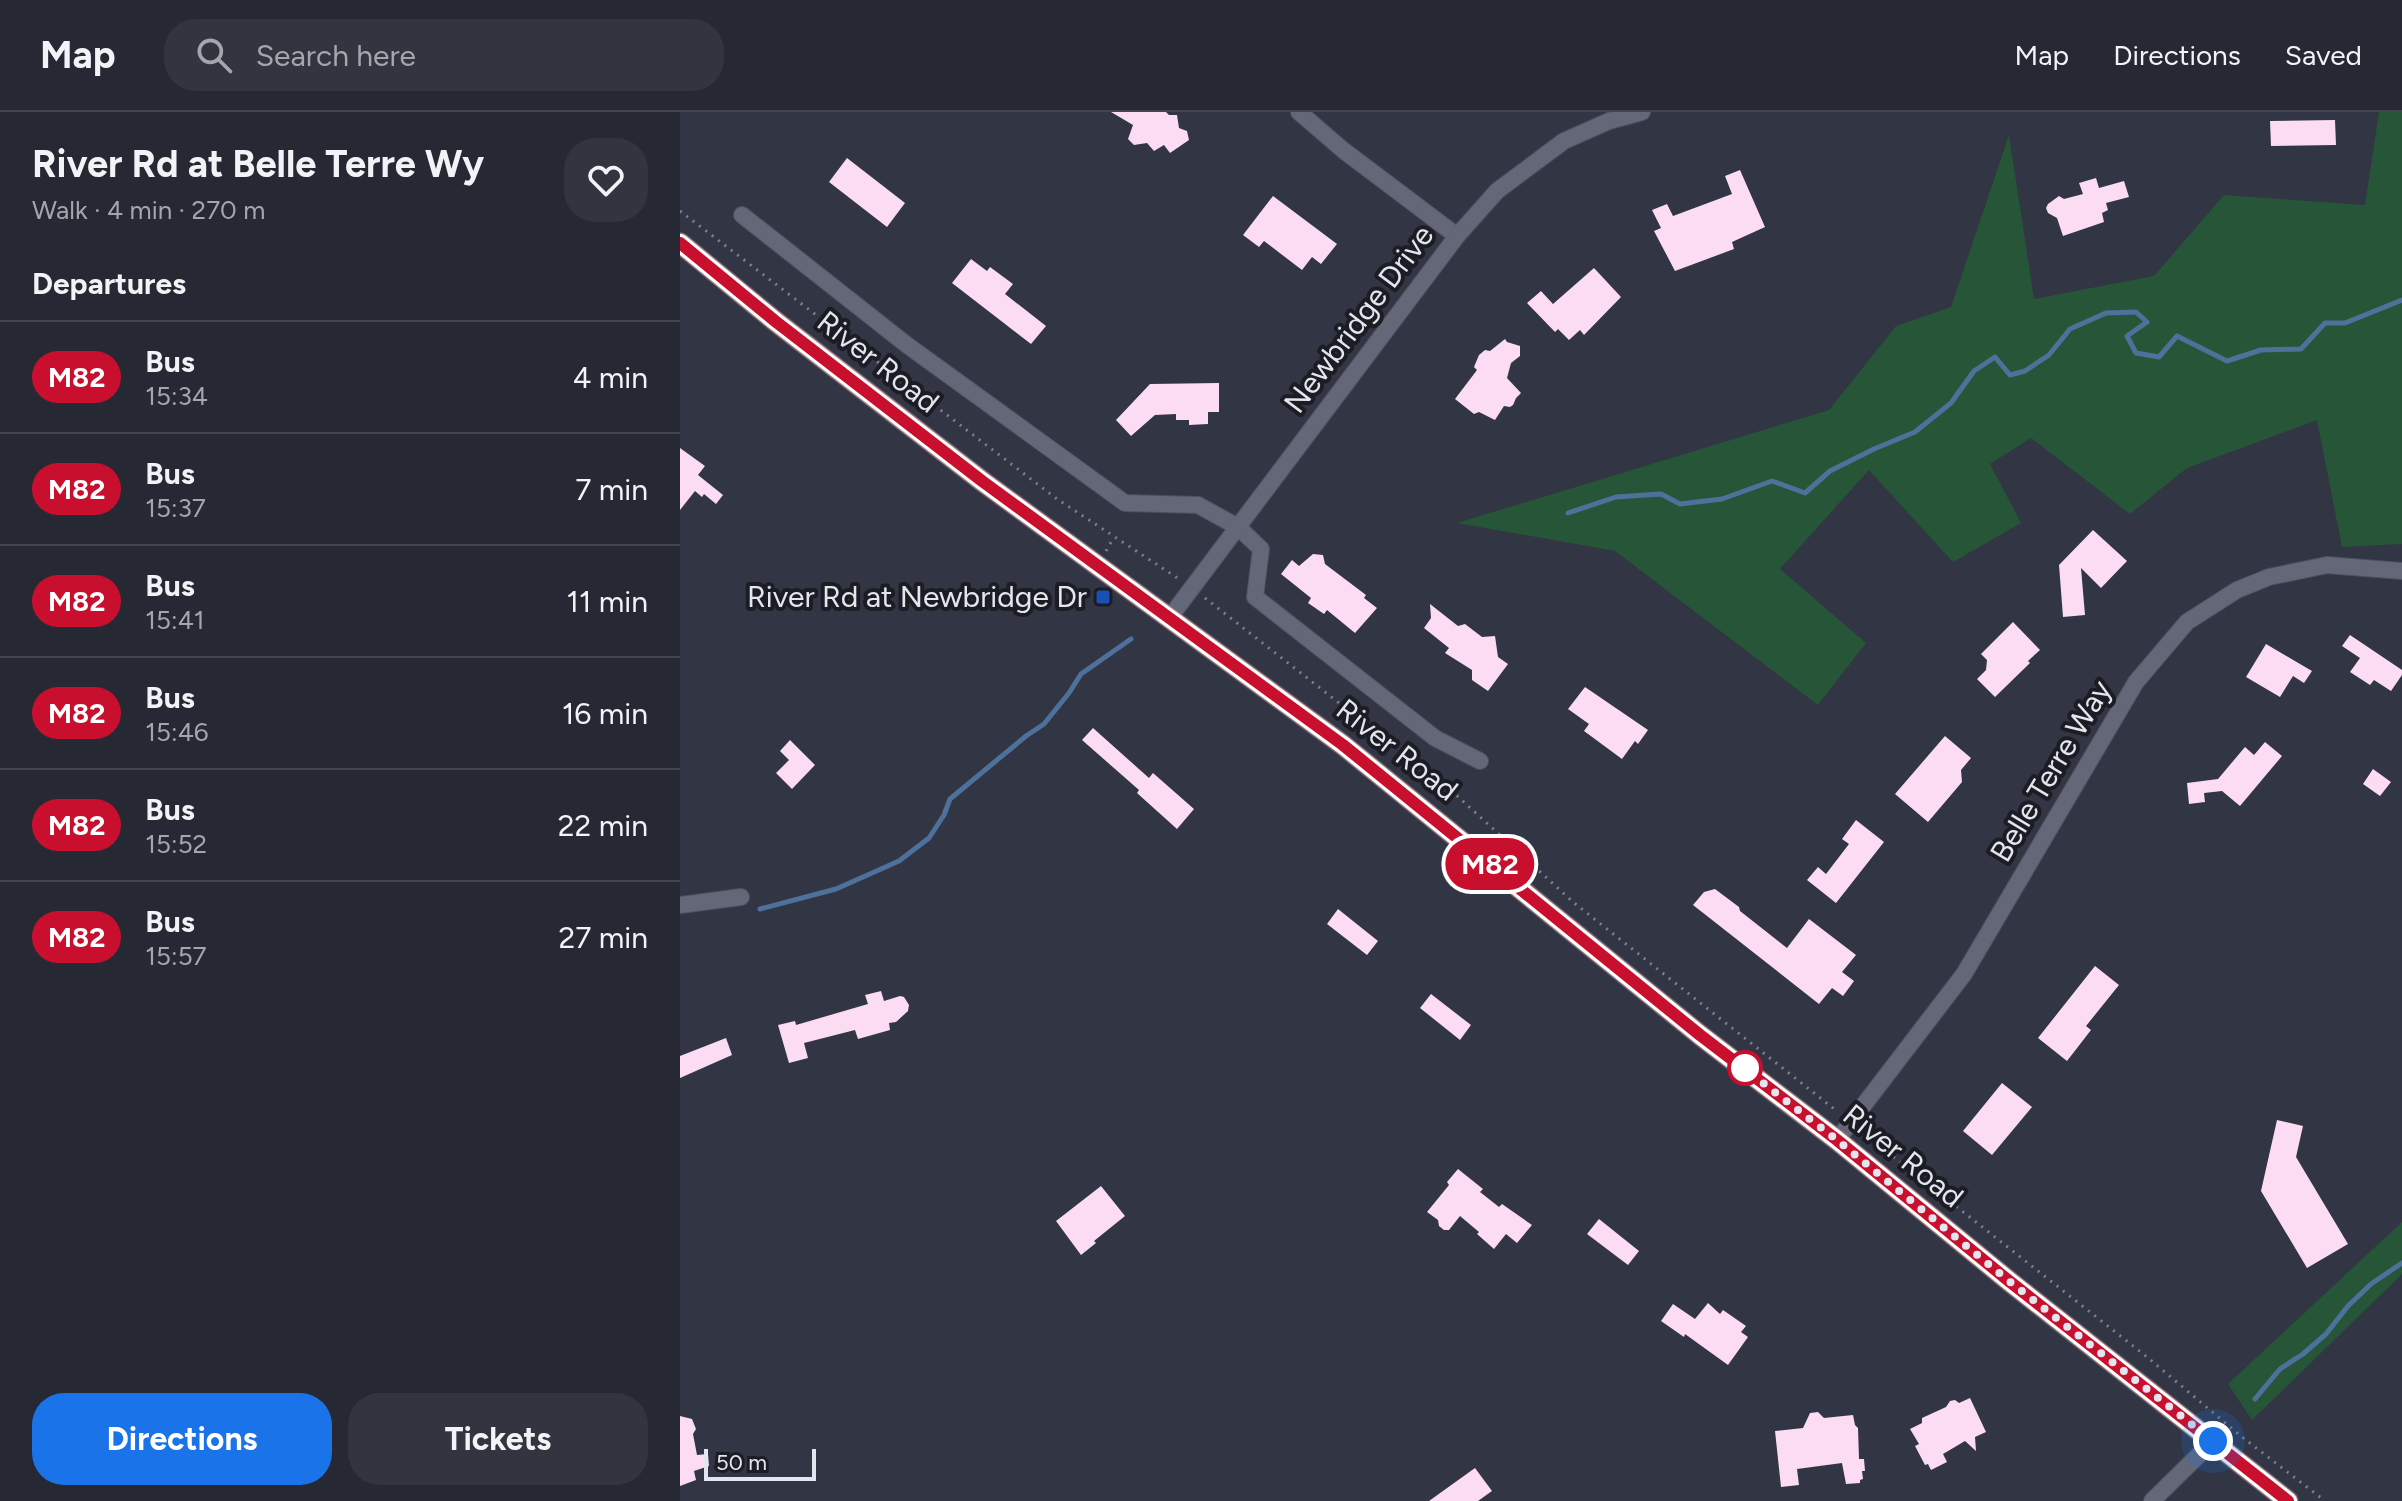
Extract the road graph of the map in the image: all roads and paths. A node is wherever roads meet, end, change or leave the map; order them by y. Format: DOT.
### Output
graph roads {
  1 [pos="1299,112"];
  2 [pos="1642,112"];
  3 [pos="680,211"];
  4 [pos="742,215"];
  5 [pos="1457,236"];
  6 [pos="680,243"];
  7 [pos="1238,527"];
  8 [pos="2402,571"];
  9 [pos="1192,588"];
  10 [pos="1170,617"];
  11 [pos="1480,761"];
  12 [pos="741,897"];
  13 [pos="680,905"];
  14 [pos="1851,1123"];
  15 [pos="1837,1140"];
  16 [pos="2213,1441"];
  17 [pos="2152,1501"];
  18 [pos="2288,1501"];
  19 [pos="2325,1501"];
  1 -- 5 [label="street"];
  2 -- 5 [label="street, Newbridge Drive"];
  3 -- 9 [label="path"];
  4 -- 7 [label="street, River Road"];
  5 -- 7 [label="street, Newbridge Drive"];
  6 -- 10 [label="main road, River Road"];
  7 -- 9 [label="street, Newbridge Drive"];
  7 -- 11 [label="street, River Road"];
  8 -- 14 [label="street, Belle Terre Way"];
  9 -- 10 [label="street, Newbridge Drive"];
  9 -- 14 [label="path"];
  10 -- 15 [label="main road, River Road"];
  12 -- 13 [label="street"];
  14 -- 15 [label="street, Belle Terre Way"];
  14 -- 19 [label="path"];
  15 -- 16 [label="main road, River Road"];
  16 -- 17 [label="street"];
  16 -- 18 [label="main road, River Road"];
}
